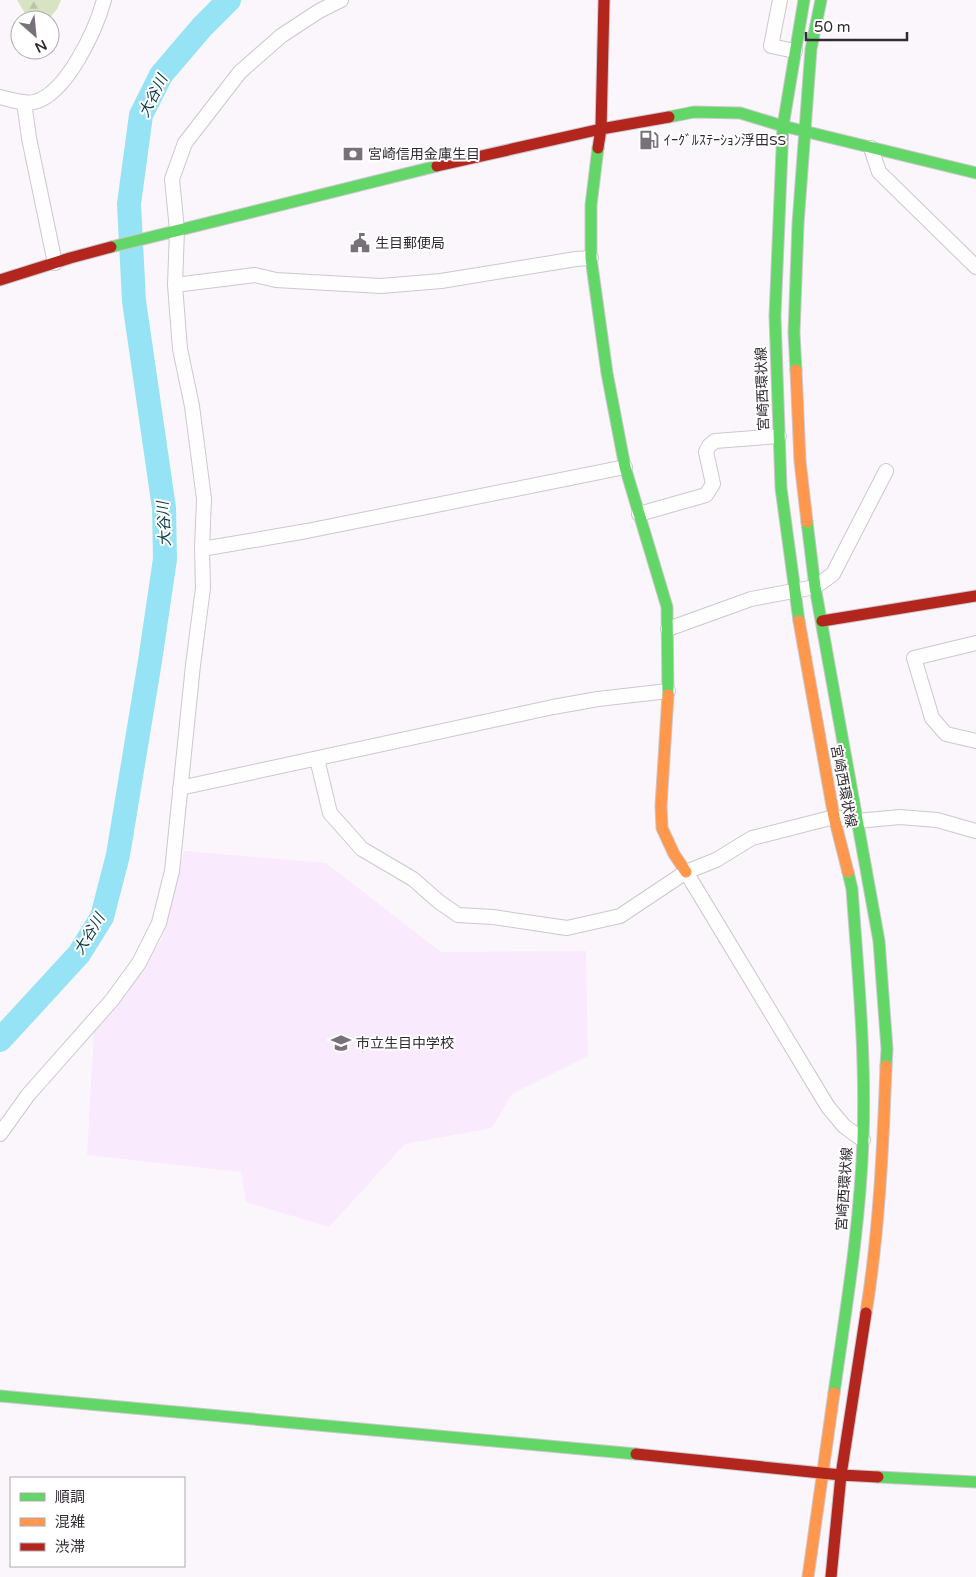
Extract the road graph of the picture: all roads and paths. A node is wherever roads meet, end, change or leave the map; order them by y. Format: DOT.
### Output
graph roads {
  1 [pos="104,0"];
  2 [pos="341,0"];
  3 [pos="604,0"];
  4 [pos="780,0"];
  5 [pos="804,0"];
  6 [pos="820,0"];
  7 [pos="795,48"];
  8 [pos="0,97"];
  9 [pos="24,102"];
  10 [pos="784,126"];
  11 [pos="601,128"];
  12 [pos="804,131"];
  13 [pos="871,148"];
  14 [pos="976,173"];
  15 [pos="177,230"];
  16 [pos="591,258"];
  17 [pos="55,263"];
  18 [pos="976,267"];
  19 [pos="0,280"];
  20 [pos="175,285"];
  21 [pos="779,436"];
  22 [pos="626,467"];
  23 [pos="886,471"];
  24 [pos="639,514"];
  25 [pos="202,549"];
  26 [pos="815,587"];
  27 [pos="794,592"];
  28 [pos="976,596"];
  29 [pos="822,621"];
  30 [pos="668,629"];
  31 [pos="976,643"];
  32 [pos="668,691"];
  33 [pos="976,741"];
  34 [pos="317,759"];
  35 [pos="180,788"];
  36 [pos="834,817"];
  37 [pos="857,821"];
  38 [pos="976,831"];
  39 [pos="686,872"];
  40 [pos="0,1134"];
  41 [pos="863,1140"];
  42 [pos="0,1396"];
  43 [pos="822,1472"];
  44 [pos="841,1475"];
  45 [pos="976,1482"];
  46 [pos="808,1577"];
  47 [pos="831,1577"];
  1 -- 9 [label="street"];
  2 -- 15 [label="street"];
  3 -- 11 [label="main road"];
  4 -- 7 [label="street"];
  5 -- 7 [label="main road, 宮崎西環状線"];
  6 -- 12 [label="main road, 宮崎西環状線"];
  7 -- 10 [label="main road, 宮崎西環状線"];
  8 -- 9 [label="street"];
  9 -- 17 [label="street"];
  10 -- 11 [label="main road"];
  10 -- 12 [label="main road"];
  10 -- 21 [label="main road, 宮崎西環状線"];
  11 -- 15 [label="main road"];
  11 -- 16 [label="main road"];
  12 -- 13 [label="main road"];
  12 -- 26 [label="main road, 宮崎西環状線"];
  13 -- 14 [label="main road"];
  13 -- 18 [label="street"];
  15 -- 17 [label="main road"];
  15 -- 20 [label="street"];
  16 -- 20 [label="street"];
  16 -- 22 [label="main road"];
  17 -- 19 [label="main road"];
  20 -- 25 [label="street"];
  21 -- 24 [label="street"];
  21 -- 27 [label="main road, 宮崎西環状線"];
  22 -- 24 [label="main road"];
  22 -- 25 [label="street"];
  23 -- 26 [label="street"];
  24 -- 30 [label="main road"];
  25 -- 35 [label="street"];
  26 -- 27 [label="street"];
  26 -- 29 [label="main road, 宮崎西環状線"];
  27 -- 30 [label="street"];
  27 -- 36 [label="main road, 宮崎西環状線"];
  28 -- 29 [label="main road"];
  29 -- 37 [label="main road, 宮崎西環状線"];
  30 -- 32 [label="main road"];
  31 -- 33 [label="street"];
  32 -- 34 [label="street"];
  32 -- 39 [label="main road"];
  34 -- 35 [label="street"];
  34 -- 39 [label="street"];
  35 -- 40 [label="street"];
  36 -- 37 [label="street"];
  36 -- 39 [label="street"];
  36 -- 41 [label="main road, 宮崎西環状線"];
  37 -- 38 [label="street"];
  37 -- 44 [label="main road, 宮崎西環状線"];
  39 -- 41 [label="street"];
  41 -- 43 [label="main road, 宮崎西環状線"];
  42 -- 43 [label="main road"];
  43 -- 44 [label="main road"];
  43 -- 46 [label="main road, 宮崎西環状線"];
  44 -- 45 [label="main road"];
  44 -- 47 [label="main road, 宮崎西環状線"];
}
